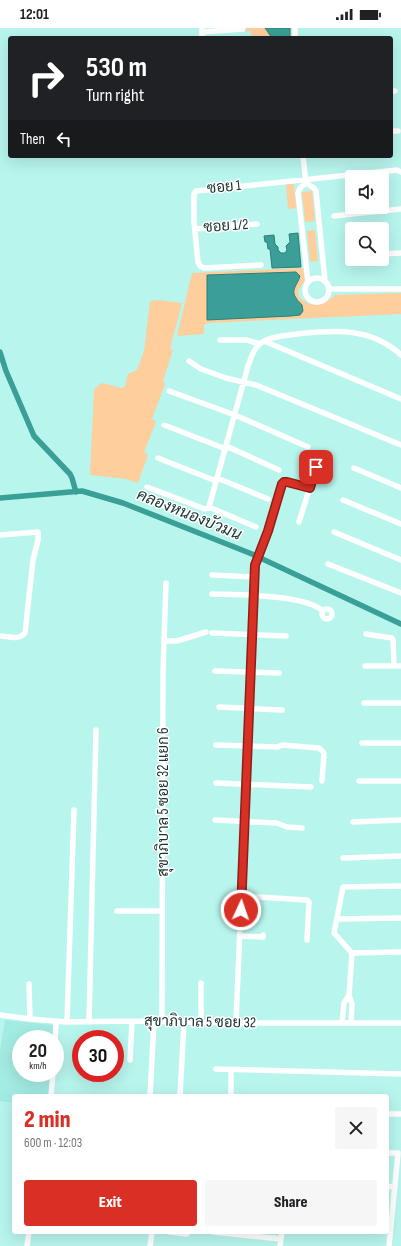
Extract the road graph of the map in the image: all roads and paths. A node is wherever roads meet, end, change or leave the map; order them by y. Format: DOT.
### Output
graph roads {
  1 [pos="242,30"];
  2 [pos="202,33"];
  3 [pos="398,131"];
  4 [pos="393,132"];
  5 [pos="303,158"];
  6 [pos="401,172"];
  7 [pos="306,181"];
  8 [pos="401,209"];
  9 [pos="334,216"];
  10 [pos="257,224"];
  11 [pos="195,229"];
  12 [pos="401,253"];
  13 [pos="389,254"];
  14 [pos="261,265"];
  15 [pos="325,281"];
  16 [pos="308,282"];
  17 [pos="329,289"];
  18 [pos="401,289"];
  19 [pos="220,340"];
  20 [pos="262,342"];
  21 [pos="401,355"];
  22 [pos="189,361"];
  23 [pos="244,382"];
  24 [pos="169,392"];
  25 [pos="401,399"];
  26 [pos="235,415"];
  27 [pos="164,425"];
  28 [pos="401,445"];
  29 [pos="308,447"];
  30 [pos="226,448"];
  31 [pos="158,458"];
  32 [pos="316,467"];
  33 [pos="354,468"];
  34 [pos="279,470"];
  35 [pos="217,480"];
  36 [pos="147,487"];
  37 [pos="310,488"];
  38 [pos="401,488"];
  39 [pos="268,499"];
  40 [pos="343,500"];
  41 [pos="209,507"];
  42 [pos="299,522"];
  43 [pos="401,524"];
  44 [pos="256,527"];
  45 [pos="334,532"];
  46 [pos="0,535"];
  47 [pos="401,560"];
  48 [pos="328,564"];
  49 [pos="212,575"];
  50 [pos="254,577"];
  51 [pos="166,583"];
  52 [pos="401,593"];
  53 [pos="212,594"];
  54 [pos="253,596"];
  55 [pos="323,611"];
  56 [pos="252,634"];
  57 [pos="366,634"];
  58 [pos="0,636"];
  59 [pos="286,636"];
  60 [pos="165,641"];
  61 [pos="365,666"];
  62 [pos="394,666"];
  63 [pos="401,666"];
  64 [pos="215,671"];
  65 [pos="250,672"];
  66 [pos="279,673"];
  67 [pos="364,703"];
  68 [pos="401,703"];
  69 [pos="219,707"];
  70 [pos="249,709"];
  71 [pos="282,710"];
  72 [pos="96,730"];
  73 [pos="362,742"];
  74 [pos="401,743"];
  75 [pos="216,745"];
  76 [pos="248,746"];
  77 [pos="322,781"];
  78 [pos="359,781"];
  79 [pos="401,781"];
  80 [pos="216,782"];
  81 [pos="246,784"];
  82 [pos="310,787"];
  83 [pos="74,810"];
  84 [pos="215,820"];
  85 [pos="401,820"];
  86 [pos="245,821"];
  87 [pos="353,822"];
  88 [pos="302,828"];
  89 [pos="401,856"];
  90 [pos="343,858"];
  91 [pos="401,886"];
  92 [pos="242,896"];
  93 [pos="116,911"];
  94 [pos="162,911"];
  95 [pos="401,918"];
  96 [pos="337,919"];
  97 [pos="262,935"];
  98 [pos="240,936"];
  99 [pos="307,940"];
  100 [pos="401,952"];
  101 [pos="352,953"];
  102 [pos="201,983"];
  103 [pos="29,984"];
  104 [pos="349,995"];
  105 [pos="0,1015"];
  106 [pos="30,1019"];
  107 [pos="132,1021"];
  108 [pos="154,1021"];
  109 [pos="162,1021"];
  110 [pos="56,1022"];
  111 [pos="67,1022"];
  112 [pos="89,1022"];
  113 [pos="184,1022"];
  114 [pos="201,1022"];
  115 [pos="236,1023"];
  116 [pos="342,1023"];
  117 [pos="351,1023"];
  118 [pos="401,1023"];
  119 [pos="56,1030"];
  120 [pos="130,1060"];
  121 [pos="216,1069"];
  122 [pos="231,1070"];
  123 [pos="401,1074"];
  124 [pos="52,1082"];
  125 [pos="51,1094"];
  126 [pos="150,1094"];
  127 [pos="180,1094"];
  128 [pos="231,1094"];
  129 [pos="389,1114"];
  130 [pos="401,1114"];
  131 [pos="389,1153"];
  132 [pos="395,1186"];
  133 [pos="389,1187"];
  134 [pos="389,1222"];
  135 [pos="28,1234"];
  136 [pos="152,1234"];
  137 [pos="232,1234"];
  138 [pos="282,1234"];
  139 [pos="281,1239"];
  140 [pos="26,1246"];
  141 [pos="150,1246"];
  142 [pos="280,1246"];
  143 [pos="389,1246"];
  1 -- 2 [label="street"];
  3 -- 4 [label="street"];
  5 -- 7 [label="street"];
  6 -- 7 [label="street"];
  7 -- 11 [label="street, ซอย 1"];
  7 -- 15 [label="street"];
  7 -- 16 [label="street"];
  8 -- 9 [label="street"];
  10 -- 11 [label="street, ซอย 1/2"];
  11 -- 14 [label="street, ซอย 1"];
  12 -- 13 [label="street"];
  15 -- 16 [label="street"];
  15 -- 17 [label="street"];
  16 -- 17 [label="street"];
  17 -- 18 [label="street"];
  19 -- 20 [label="street"];
  20 -- 21 [label="street"];
  20 -- 23 [label="street"];
  20 -- 25 [label="street"];
  22 -- 23 [label="street"];
  23 -- 26 [label="street"];
  23 -- 28 [label="street"];
  24 -- 26 [label="street"];
  26 -- 29 [label="street"];
  26 -- 30 [label="street"];
  27 -- 30 [label="street"];
  30 -- 34 [label="street"];
  30 -- 35 [label="street"];
  31 -- 35 [label="street"];
  32 -- 37 [label="street"];
  33 -- 38 [label="street"];
  35 -- 39 [label="street"];
  35 -- 41 [label="street"];
  36 -- 41 [label="street"];
  37 -- 42 [label="street"];
  37 -- 50 [label="street"];
  40 -- 43 [label="street"];
  41 -- 44 [label="street"];
  45 -- 47 [label="street"];
  46 -- 58 [label="street"];
  48 -- 52 [label="street"];
  49 -- 50 [label="street"];
  50 -- 54 [label="street"];
  51 -- 60 [label="street, สุขาภิบาล 5 ซอย 32 แยก 6"];
  53 -- 54 [label="street"];
  54 -- 55 [label="street"];
  54 -- 56 [label="street"];
  56 -- 59 [label="street"];
  56 -- 60 [label="street"];
  56 -- 65 [label="street"];
  57 -- 62 [label="street"];
  60 -- 94 [label="street, สุขาภิบาล 5 ซอย 32 แยก 6"];
  61 -- 62 [label="street"];
  62 -- 63 [label="street"];
  64 -- 65 [label="street"];
  65 -- 66 [label="street"];
  65 -- 70 [label="street"];
  67 -- 68 [label="street"];
  69 -- 70 [label="street"];
  70 -- 71 [label="street"];
  70 -- 76 [label="street"];
  72 -- 112 [label="street"];
  73 -- 74 [label="street"];
  75 -- 76 [label="street"];
  76 -- 77 [label="street"];
  76 -- 81 [label="street"];
  78 -- 79 [label="street"];
  80 -- 81 [label="street"];
  81 -- 82 [label="street"];
  81 -- 86 [label="street"];
  83 -- 111 [label="street"];
  84 -- 86 [label="street"];
  85 -- 87 [label="street"];
  86 -- 88 [label="street"];
  86 -- 92 [label="street"];
  89 -- 90 [label="street"];
  91 -- 96 [label="street"];
  92 -- 98 [label="street"];
  92 -- 99 [label="street"];
  93 -- 94 [label="street"];
  94 -- 109 [label="street, สุขาภิบาล 5 ซอย 32 แยก 6"];
  95 -- 96 [label="street"];
  96 -- 101 [label="street"];
  97 -- 98 [label="street"];
  98 -- 115 [label="street"];
  100 -- 101 [label="street"];
  101 -- 104 [label="street"];
  102 -- 114 [label="street"];
  103 -- 106 [label="street"];
  104 -- 116 [label="street"];
  104 -- 117 [label="street"];
  105 -- 106 [label="street, สุขาภิบาล 5 ซอย 32"];
  106 -- 110 [label="street, สุขาภิบาล 5 ซอย 32"];
  107 -- 108 [label="street, สุขาภิบาล 5 ซอย 32"];
  107 -- 112 [label="street, สุขาภิบาล 5 ซอย 32"];
  107 -- 120 [label="street"];
  108 -- 109 [label="street, สุขาภิบาล 5 ซอย 32"];
  108 -- 126 [label="street"];
  109 -- 113 [label="street, สุขาภิบาล 5 ซอย 32"];
  110 -- 111 [label="street, สุขาภิบาล 5 ซอย 32"];
  110 -- 119 [label="street"];
  111 -- 112 [label="street, สุขาภิบาล 5 ซอย 32"];
  113 -- 114 [label="street, สุขาภิบาล 5 ซอย 32"];
  113 -- 127 [label="street"];
  114 -- 115 [label="street, สุขาภิบาล 5 ซอย 32"];
  115 -- 116 [label="street, สุขาภิบาล 5 ซอย 32"];
  116 -- 117 [label="street, สุขาภิบาล 5 ซอย 32"];
  117 -- 118 [label="street, สุขาภิบาล 5 ซอย 32"];
  121 -- 122 [label="street"];
  122 -- 123 [label="street"];
  122 -- 128 [label="street"];
  124 -- 125 [label="street"];
  129 -- 130 [label="street"];
  131 -- 132 [label="street"];
  132 -- 133 [label="street"];
  132 -- 134 [label="street"];
  134 -- 143 [label="street"];
  135 -- 140 [label="street"];
  136 -- 141 [label="street"];
  137 -- 139 [label="street"];
  138 -- 139 [label="street"];
  139 -- 142 [label="street"];
}
